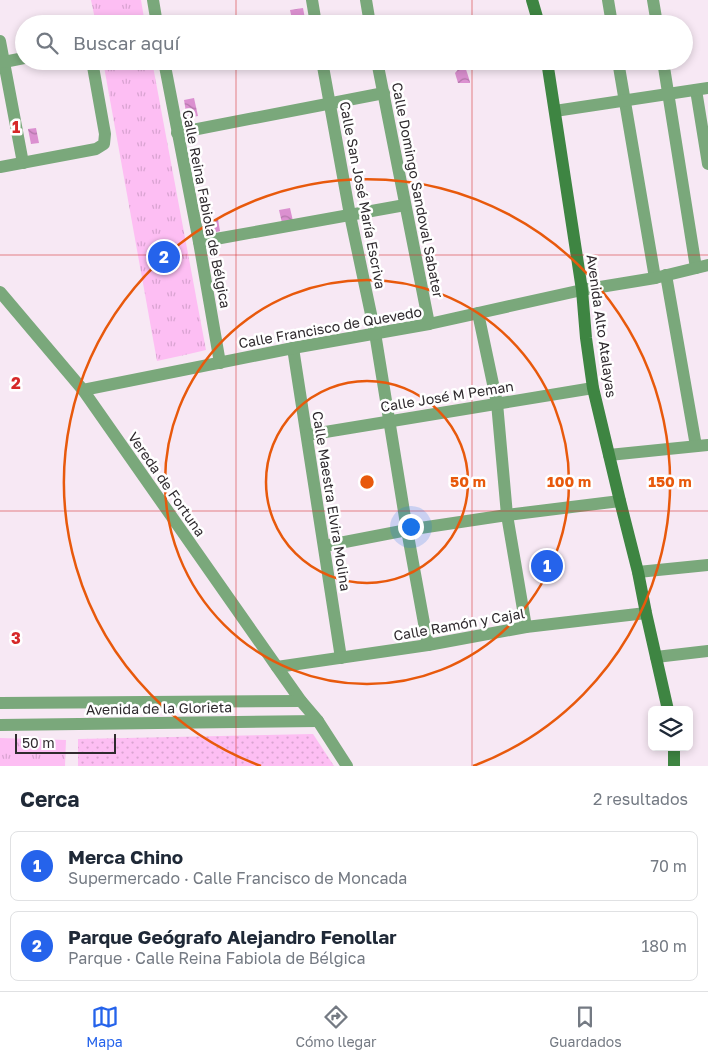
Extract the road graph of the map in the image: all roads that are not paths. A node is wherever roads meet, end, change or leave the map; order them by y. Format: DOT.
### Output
graph roads {
  1 [pos="153,0"];
  2 [pos="312,0"];
  3 [pos="366,0"];
  4 [pos="532,0"];
  5 [pos="608,0"];
  6 [pos="653,0"];
  7 [pos="156,15"];
  8 [pos="314,15"];
  9 [pos="368,15"];
  10 [pos="536,15"];
  11 [pos="610,15"];
  12 [pos="656,15"];
  13 [pos="0,41"];
  14 [pos="15,60"];
  15 [pos="4,62"];
  16 [pos="93,70"];
  17 [pos="166,70"];
  18 [pos="324,70"];
  19 [pos="379,70"];
  20 [pos="548,70"];
  21 [pos="619,70"];
  22 [pos="664,70"];
  23 [pos="702,89"];
  24 [pos="384,93"];
  25 [pos="668,94"];
  26 [pos="624,101"];
  27 [pos="329,103"];
  28 [pos="555,112"];
  29 [pos="177,133"];
  30 [pos="23,163"];
  31 [pos="708,164"];
  32 [pos="0,167"];
  33 [pos="406,205"];
  34 [pos="350,215"];
  35 [pos="199,242"];
  36 [pos="702,266"];
  37 [pos="661,277"];
  38 [pos="582,290"];
  39 [pos="0,292"];
  40 [pos="478,313"];
  41 [pos="429,324"];
  42 [pos="375,334"];
  43 [pos="293,348"];
  44 [pos="220,362"];
  45 [pos="593,388"];
  46 [pos="83,390"];
  47 [pos="497,403"];
  48 [pos="390,421"];
  49 [pos="306,435"];
  50 [pos="702,446"];
  51 [pos="609,455"];
  52 [pos="620,500"];
  53 [pos="507,515"];
  54 [pos="407,530"];
  55 [pos="324,546"];
  56 [pos="708,565"];
  57 [pos="638,572"];
  58 [pos="646,614"];
  59 [pos="526,628"];
  60 [pos="428,645"];
  61 [pos="708,651"];
  62 [pos="656,657"];
  63 [pos="341,658"];
  64 [pos="277,667"];
  65 [pos="301,701"];
  66 [pos="0,703"];
  67 [pos="667,706"];
  68 [pos="318,721"];
  69 [pos="0,725"];
  70 [pos="674,751"];
  71 [pos="347,766"];
  72 [pos="674,766"];
  1 -- 7 [label="street"];
  2 -- 8 [label="street"];
  3 -- 9 [label="street"];
  4 -- 10 [label="main road"];
  5 -- 11 [label="street"];
  6 -- 12 [label="street"];
  13 -- 15 [label="street"];
  14 -- 15 [label="street"];
  15 -- 30 [label="street"];
  16 -- 30 [label="street"];
  17 -- 29 [label="street, Calle Reina Fabiola de Bélgica"];
  18 -- 27 [label="street, Calle San José María Escriva"];
  19 -- 24 [label="street, Calle Domingo Sandoval Sabater"];
  20 -- 28 [label="main road, Avenida Alto Atalayas"];
  21 -- 26 [label="street"];
  22 -- 25 [label="street"];
  23 -- 25 [label="street"];
  23 -- 31 [label="street"];
  24 -- 27 [label="street"];
  24 -- 33 [label="street, Calle Domingo Sandoval Sabater"];
  25 -- 26 [label="street"];
  25 -- 36 [label="street"];
  26 -- 28 [label="street"];
  26 -- 37 [label="street"];
  27 -- 29 [label="street"];
  27 -- 34 [label="street, Calle San José María Escriva"];
  28 -- 38 [label="main road, Avenida Alto Atalayas"];
  29 -- 35 [label="street, Calle Reina Fabiola de Bélgica"];
  30 -- 32 [label="street"];
  33 -- 34 [label="street"];
  33 -- 41 [label="street, Calle Domingo Sandoval Sabater"];
  34 -- 35 [label="street"];
  34 -- 42 [label="street, Calle San José María Escriva"];
  35 -- 44 [label="street, Calle Reina Fabiola de Bélgica"];
  36 -- 37 [label="street, Calle Francisco de Quevedo"];
  37 -- 38 [label="street, Calle Francisco de Quevedo"];
  37 -- 50 [label="street"];
  38 -- 40 [label="street, Calle Francisco de Quevedo"];
  38 -- 45 [label="main road, Avenida Alto Atalayas"];
  39 -- 46 [label="street, Vereda de Fortuna"];
  40 -- 41 [label="street, Calle Francisco de Quevedo"];
  40 -- 47 [label="street"];
  41 -- 42 [label="street, Calle Francisco de Quevedo"];
  42 -- 43 [label="street, Calle Francisco de Quevedo"];
  42 -- 48 [label="street, Calle San José María Escriva"];
  43 -- 44 [label="street, Calle Francisco de Quevedo"];
  43 -- 49 [label="street, Calle Maestra Elvira Molina"];
  44 -- 46 [label="street, Calle Francisco de Quevedo"];
  45 -- 47 [label="street, Calle José M Peman"];
  45 -- 51 [label="main road, Avenida Alto Atalayas"];
  46 -- 64 [label="street, Vereda de Fortuna"];
  47 -- 48 [label="street, Calle José M Peman"];
  47 -- 53 [label="street"];
  48 -- 49 [label="street, Calle José M Peman"];
  48 -- 54 [label="street, Calle San José María Escriva"];
  49 -- 55 [label="street, Calle Maestra Elvira Molina"];
  50 -- 51 [label="street"];
  51 -- 52 [label="main road, Avenida Alto Atalayas"];
  52 -- 53 [label="street"];
  52 -- 57 [label="main road, Avenida Alto Atalayas"];
  53 -- 54 [label="street"];
  53 -- 59 [label="street"];
  54 -- 55 [label="street"];
  54 -- 60 [label="street, Calle San José María Escriva"];
  55 -- 63 [label="street, Calle Maestra Elvira Molina"];
  56 -- 57 [label="street"];
  57 -- 58 [label="main road, Avenida Alto Atalayas"];
  58 -- 59 [label="street, Calle Ramón y Cajal"];
  58 -- 62 [label="main road, Avenida Alto Atalayas"];
  59 -- 60 [label="street, Calle Ramón y Cajal"];
  60 -- 63 [label="street, Calle Ramón y Cajal"];
  61 -- 62 [label="street"];
  62 -- 67 [label="main road, Avenida Alto Atalayas"];
  63 -- 64 [label="street, Calle Ramón y Cajal"];
  64 -- 65 [label="street, Vereda de Fortuna"];
  65 -- 66 [label="street, Avenida de la Glorieta"];
  65 -- 68 [label="street"];
  68 -- 69 [label="street, Avenida de la Glorieta"];
  68 -- 71 [label="street"];
  70 -- 72 [label="main road"];
}
